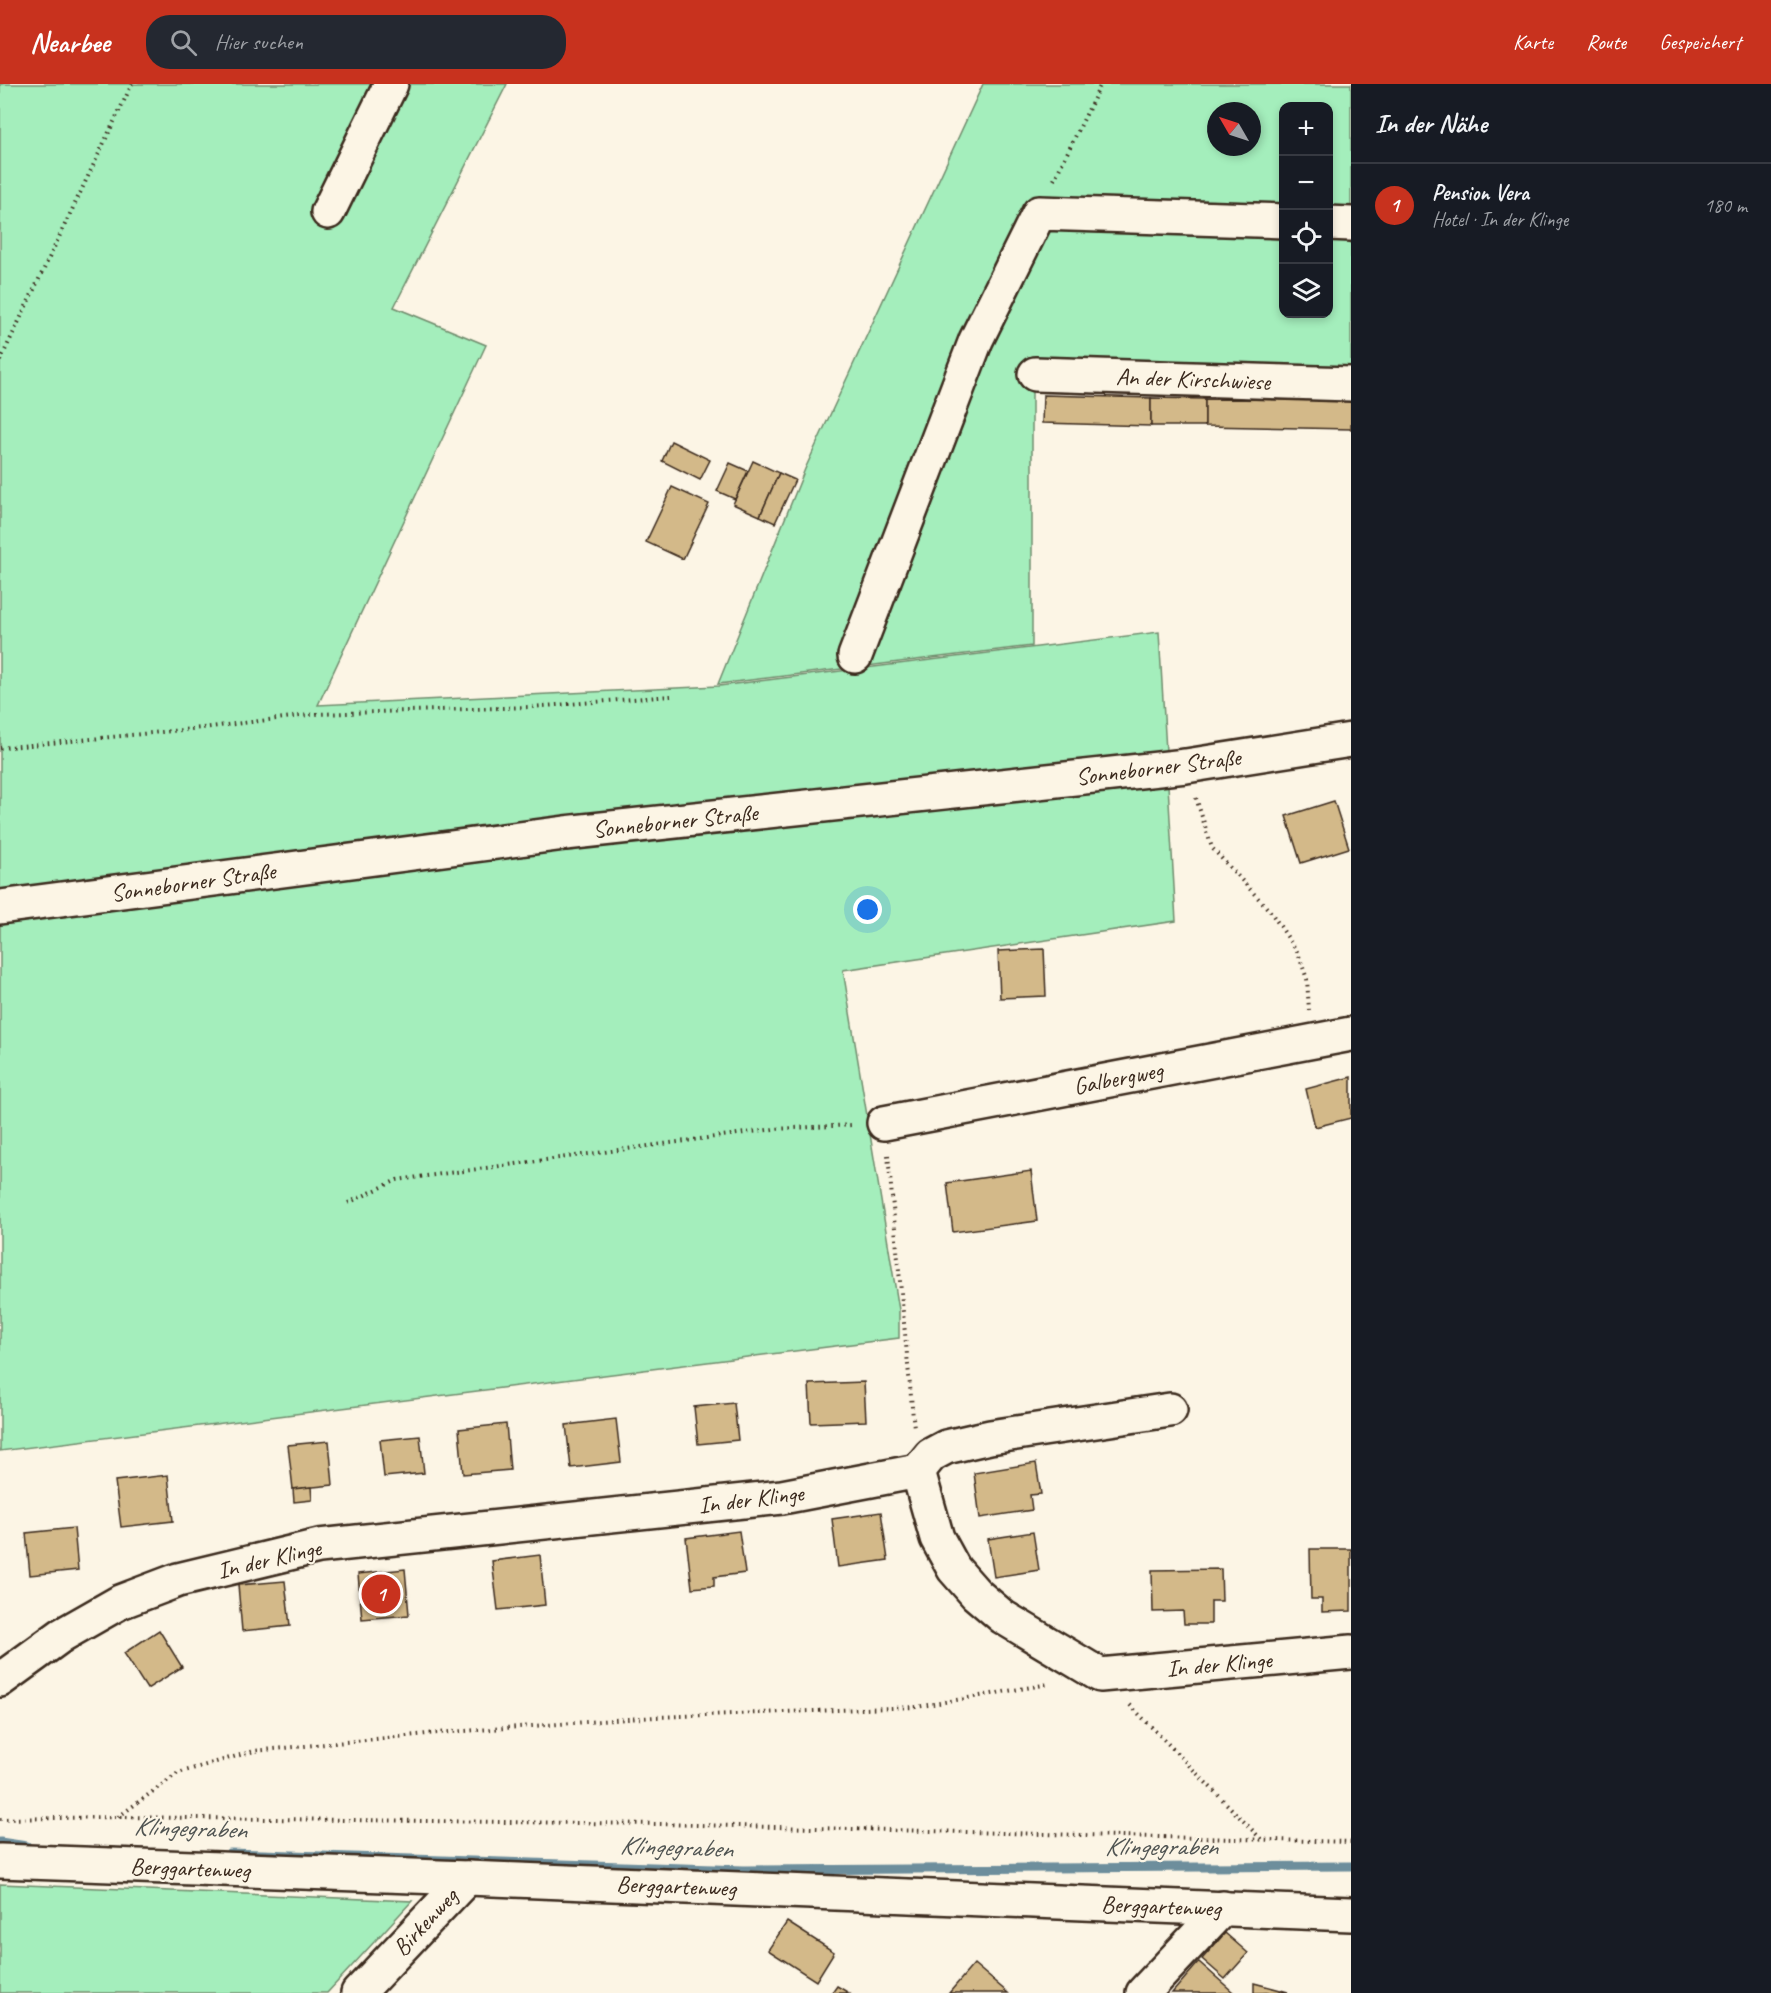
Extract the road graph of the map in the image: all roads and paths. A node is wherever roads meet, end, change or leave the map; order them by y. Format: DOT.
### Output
graph roads {
  1 [pos="132,84"];
  2 [pos="391,84"];
  3 [pos="1101,84"];
  4 [pos="328,212"];
  5 [pos="1039,213"];
  6 [pos="1279,221"];
  7 [pos="1333,223"];
  8 [pos="1351,224"];
  9 [pos="0,361"];
  10 [pos="1035,374"];
  11 [pos="1351,384"];
  12 [pos="855,656"];
  13 [pos="671,696"];
  14 [pos="1351,740"];
  15 [pos="0,748"];
  16 [pos="1186,766"];
  17 [pos="0,907"];
  18 [pos="1351,1034"];
  19 [pos="1311,1042"];
  20 [pos="884,1123"];
  21 [pos="348,1203"];
  22 [pos="1170,1410"];
  23 [pos="918,1471"];
  24 [pos="1351,1652"];
  25 [pos="1100,1674"];
  26 [pos="0,1680"];
  27 [pos="117,1817"];
  28 [pos="0,1819"];
  29 [pos="1262,1840"];
  30 [pos="1351,1842"];
  31 [pos="0,1861"];
  32 [pos="467,1878"];
  33 [pos="1223,1908"];
  34 [pos="1351,1914"];
  35 [pos="358,1993"];
  36 [pos="1143,1993"];
  1 -- 9 [label="path"];
  2 -- 4 [label="street"];
  3 -- 5 [label="path"];
  5 -- 6 [label="street"];
  5 -- 12 [label="street"];
  7 -- 8 [label="street"];
  10 -- 11 [label="street, An der Kirschwiese"];
  13 -- 15 [label="path"];
  14 -- 16 [label="street, Sonneborner Straße"];
  16 -- 17 [label="street, Sonneborner Straße"];
  16 -- 19 [label="path"];
  18 -- 19 [label="street, Galbergweg"];
  19 -- 20 [label="street, Galbergweg"];
  20 -- 21 [label="path"];
  20 -- 23 [label="path"];
  22 -- 23 [label="street"];
  23 -- 25 [label="street"];
  23 -- 26 [label="street, In der Klinge"];
  24 -- 25 [label="street, In der Klinge"];
  25 -- 27 [label="path"];
  25 -- 29 [label="path"];
  27 -- 28 [label="path"];
  27 -- 29 [label="path"];
  29 -- 30 [label="path"];
  31 -- 32 [label="street, Berggartenweg"];
  32 -- 33 [label="street, Berggartenweg"];
  32 -- 35 [label="street, Birkenweg"];
  33 -- 34 [label="street, Berggartenweg"];
  33 -- 36 [label="street"];
}
